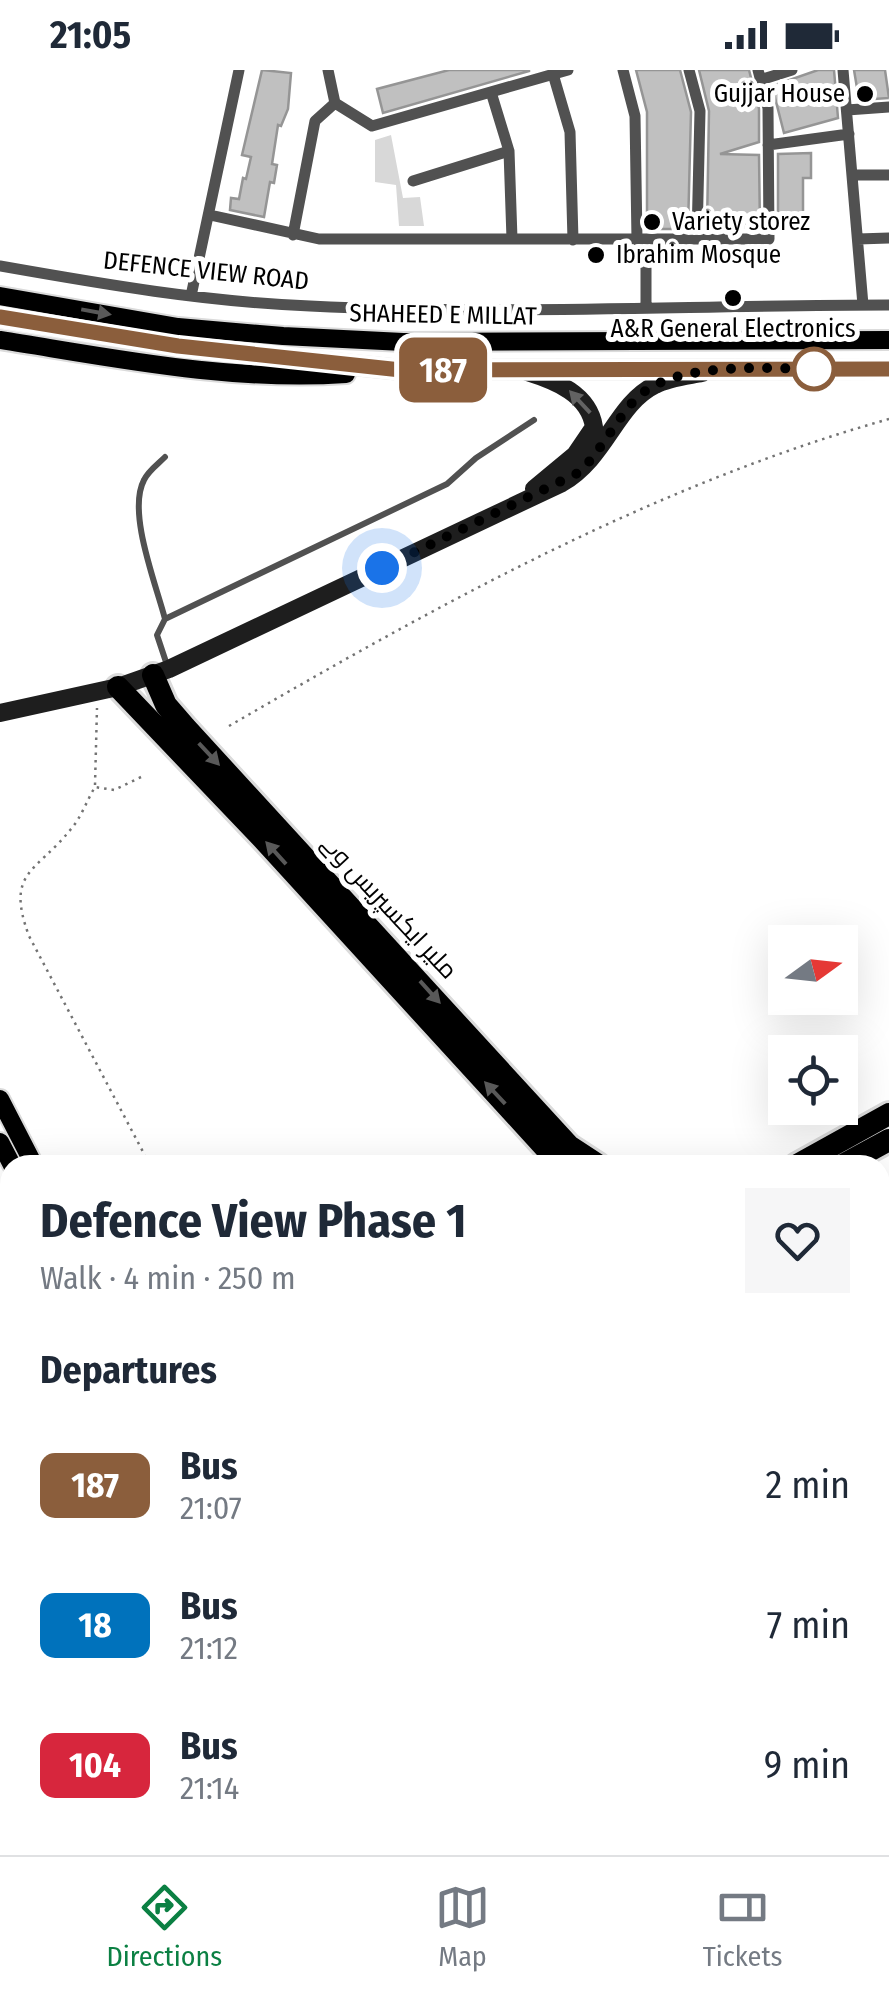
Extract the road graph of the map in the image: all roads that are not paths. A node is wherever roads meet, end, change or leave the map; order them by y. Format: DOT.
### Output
graph roads {
  1 [pos="239,70"];
  2 [pos="328,70"];
  3 [pos="568,70"];
  4 [pos="623,70"];
  5 [pos="689,70"];
  6 [pos="792,70"];
  7 [pos="843,70"];
  8 [pos="553,74"];
  9 [pos="759,75"];
  10 [pos="492,92"];
  11 [pos="334,103"];
  12 [pos="889,107"];
  13 [pos="847,110"];
  14 [pos="849,134"];
  15 [pos="768,145"];
  16 [pos="510,152"];
  17 [pos="852,175"];
  18 [pos="889,175"];
  19 [pos="413,181"];
  20 [pos="210,215"];
  21 [pos="293,235"];
  22 [pos="698,238"];
  23 [pos="889,238"];
  24 [pos="858,239"];
  25 [pos="512,240"];
  26 [pos="573,240"];
  27 [pos="641,240"];
  28 [pos="0,266"];
  29 [pos="0,296"];
  30 [pos="191,296"];
  31 [pos="863,305"];
  32 [pos="889,305"];
  33 [pos="646,308"];
  34 [pos="0,317"];
  35 [pos="0,340"];
  36 [pos="889,340"];
  37 [pos="717,369"];
  38 [pos="889,369"];
  39 [pos="401,370"];
  40 [pos="520,370"];
  41 [pos="534,420"];
  42 [pos="165,457"];
  43 [pos="523,499"];
  44 [pos="165,619"];
  45 [pos="161,672"];
  46 [pos="108,689"];
  47 [pos="0,713"];
  48 [pos="0,1099"];
  49 [pos="889,1114"];
  50 [pos="889,1140"];
  51 [pos="29,1155"];
  52 [pos="552,1155"];
  53 [pos="583,1155"];
  54 [pos="815,1155"];
  55 [pos="861,1155"];
  1 -- 20 [label="street"];
  2 -- 11 [label="street"];
  3 -- 8 [label="street"];
  4 -- 27 [label="street"];
  5 -- 22 [label="street"];
  6 -- 9 [label="street"];
  7 -- 13 [label="street"];
  8 -- 10 [label="street"];
  8 -- 26 [label="street"];
  9 -- 15 [label="street"];
  10 -- 11 [label="street"];
  10 -- 16 [label="street"];
  11 -- 21 [label="street"];
  12 -- 13 [label="street"];
  13 -- 14 [label="street"];
  14 -- 15 [label="street"];
  14 -- 17 [label="street"];
  15 -- 22 [label="street"];
  16 -- 19 [label="street"];
  16 -- 25 [label="street"];
  17 -- 18 [label="street"];
  17 -- 24 [label="street"];
  20 -- 21 [label="street"];
  20 -- 30 [label="street"];
  21 -- 25 [label="street"];
  22 -- 27 [label="street"];
  23 -- 24 [label="street"];
  24 -- 31 [label="street"];
  25 -- 26 [label="street"];
  26 -- 27 [label="street"];
  27 -- 33 [label="street"];
  28 -- 30 [label="street, DEFENCE VIEW ROAD"];
  29 -- 36 [label="main road, SHAHEED E MILLAT, one-way"];
  30 -- 33 [label="street, DEFENCE VIEW ROAD"];
  31 -- 32 [label="street, DEFENCE VIEW ROAD"];
  31 -- 33 [label="street, DEFENCE VIEW ROAD"];
  34 -- 39 [label="main road, SHAHEED E MILLAT"];
  35 -- 39 [label="main road"];
  37 -- 38 [label="main road, SHAHEED E MILLAT"];
  37 -- 40 [label="main road, SHAHEED E MILLAT"];
  37 -- 43 [label="street"];
  39 -- 40 [label="main road, SHAHEED E MILLAT"];
  43 -- 40 [label="street, one-way"];
  41 -- 44 [label="lane"];
  42 -- 44 [label="lane"];
  43 -- 45 [label="street"];
  44 -- 45 [label="lane"];
  45 -- 46 [label="street"];
  45 -- 53 [label="highway, ملیر ایکسپریس وے, one-way"];
  46 -- 47 [label="street"];
  52 -- 46 [label="highway, ملیر ایکسپریس وے, one-way"];
  48 -- 51 [label="main road"];
  49 -- 54 [label="highway"];
  50 -- 55 [label="highway"];
}
